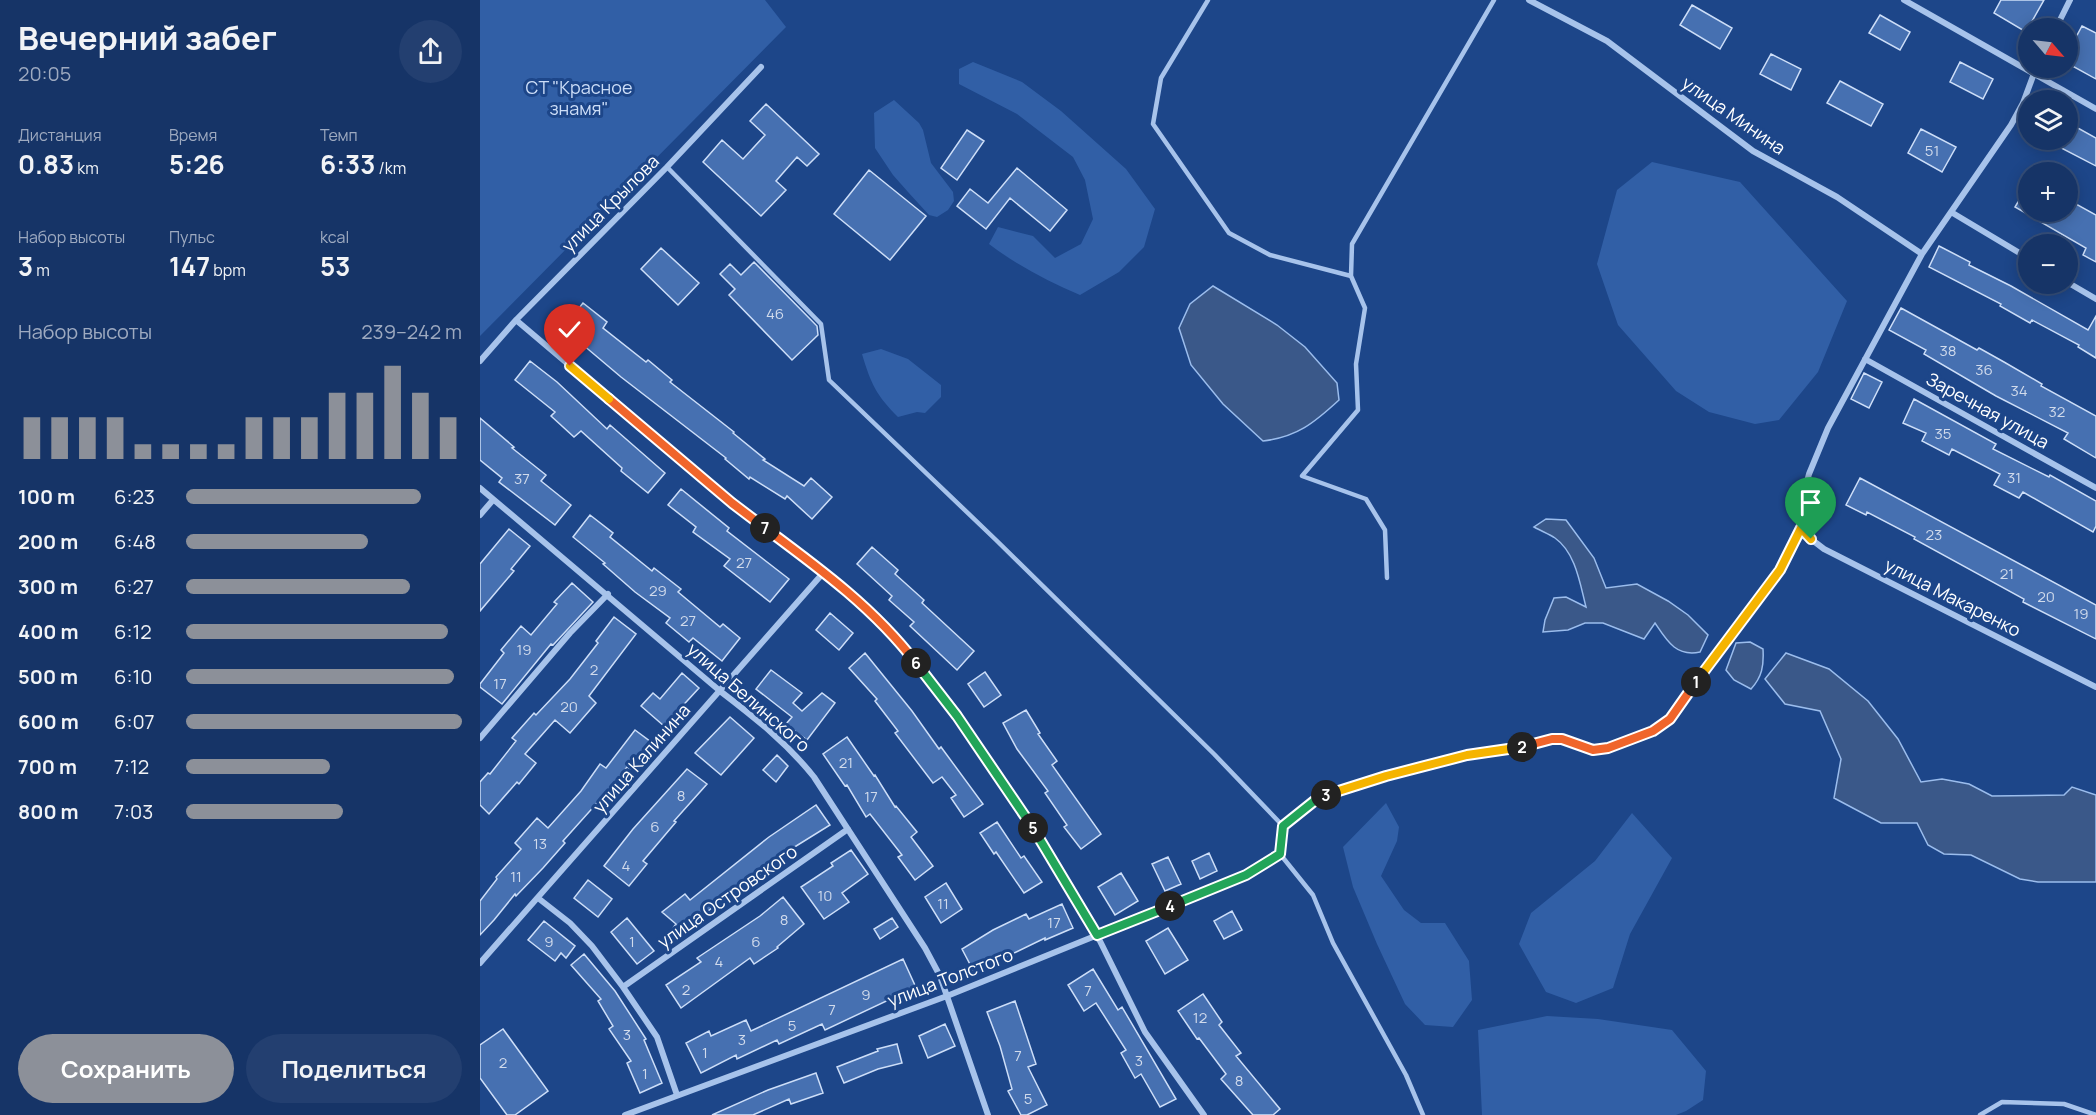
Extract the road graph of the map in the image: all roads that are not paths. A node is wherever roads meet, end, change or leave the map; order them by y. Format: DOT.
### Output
graph roads {
  1 [pos="1208,0"];
  2 [pos="1494,0"];
  3 [pos="1529,0"];
  4 [pos="1904,0"];
  5 [pos="2070,0"];
  6 [pos="2061,18"];
  7 [pos="2018,61"];
  8 [pos="761,67"];
  9 [pos="2032,78"];
  10 [pos="2048,78"];
  11 [pos="2096,109"];
  12 [pos="667,167"];
  13 [pos="1952,212"];
  14 [pos="2018,252"];
  15 [pos="1922,254"];
  16 [pos="1351,276"];
  17 [pos="2078,289"];
  18 [pos="2096,300"];
  19 [pos="516,320"];
  20 [pos="1865,359"];
  21 [pos="480,362"];
  22 [pos="480,488"];
  23 [pos="2096,488"];
  24 [pos="493,500"];
  25 [pos="480,515"];
  26 [pos="1801,528"];
  27 [pos="824,572"];
  28 [pos="1387,578"];
  29 [pos="608,594"];
  30 [pos="2096,687"];
  31 [pos="720,691"];
  32 [pos="480,738"];
  33 [pos="1283,826"];
  34 [pos="848,829"];
  35 [pos="1280,854"];
  36 [pos="538,898"];
  37 [pos="1097,935"];
  38 [pos="480,963"];
  39 [pos="623,987"];
  40 [pos="947,996"];
  41 [pos="677,1095"];
  42 [pos="625,1115"];
  43 [pos="988,1115"];
  44 [pos="1204,1115"];
  45 [pos="1423,1115"];
  46 [pos="1980,1115"];
  47 [pos="2096,1115"];
  1 -- 16 [label="lane"];
  2 -- 16 [label="lane"];
  3 -- 15 [label="street, улица Минина"];
  4 -- 7 [label="street"];
  5 -- 6 [label="street"];
  8 -- 12 [label="street, улица Крылова"];
  9 -- 13 [label="street"];
  10 -- 11 [label="street"];
  12 -- 19 [label="street, улица Крылова"];
  12 -- 33 [label="lane"];
  13 -- 14 [label="street"];
  13 -- 15 [label="street"];
  15 -- 20 [label="street"];
  16 -- 28 [label="lane"];
  17 -- 18 [label="street"];
  19 -- 21 [label="street, улица Крылова"];
  19 -- 27 [label="street"];
  20 -- 23 [label="street, Заречная улица"];
  20 -- 26 [label="street"];
  22 -- 24 [label="street, улица Белинского"];
  24 -- 25 [label="street"];
  24 -- 29 [label="street, улица Белинского"];
  26 -- 30 [label="street, улица Макаренко"];
  26 -- 33 [label="lane"];
  27 -- 31 [label="street, улица Калинина"];
  27 -- 37 [label="street"];
  29 -- 31 [label="street, улица Белинского"];
  29 -- 32 [label="street"];
  31 -- 34 [label="street, улица Белинского"];
  31 -- 36 [label="street, улица Калинина"];
  33 -- 35 [label="lane"];
  34 -- 39 [label="street, улица Островского"];
  34 -- 40 [label="street, улица Белинского"];
  35 -- 37 [label="street, улица Толстого"];
  35 -- 45 [label="lane"];
  36 -- 38 [label="street, улица Калинина"];
  36 -- 39 [label="street"];
  37 -- 40 [label="street, улица Толстого"];
  37 -- 44 [label="street"];
  39 -- 41 [label="street"];
  40 -- 41 [label="street, улица Толстого"];
  40 -- 43 [label="street, улица Белинского"];
  41 -- 42 [label="street, улица Толстого"];
  46 -- 47 [label="lane"];
}
